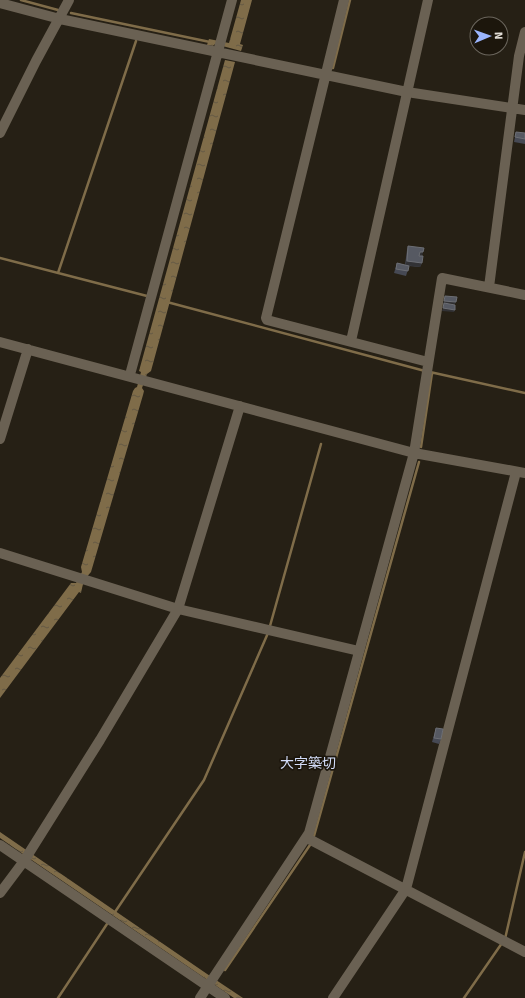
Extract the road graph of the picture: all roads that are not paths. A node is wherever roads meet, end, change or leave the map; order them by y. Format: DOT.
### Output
graph roads {
  1 [pos="69,0"];
  2 [pos="232,0"];
  3 [pos="344,0"];
  4 [pos="428,0"];
  5 [pos="0,3"];
  6 [pos="60,19"];
  7 [pos="525,32"];
  8 [pos="219,46"];
  9 [pos="326,75"];
  10 [pos="407,92"];
  11 [pos="512,108"];
  12 [pos="525,110"];
  13 [pos="0,133"];
  14 [pos="489,287"];
  15 [pos="525,295"];
  16 [pos="351,341"];
  17 [pos="0,342"];
  18 [pos="28,349"];
  19 [pos="427,369"];
  20 [pos="133,374"];
  21 [pos="240,406"];
  22 [pos="0,439"];
  23 [pos="414,453"];
  24 [pos="521,473"];
  25 [pos="0,553"];
  26 [pos="178,609"];
  27 [pos="359,651"];
  28 [pos="308,838"];
  29 [pos="0,845"];
  30 [pos="27,856"];
  31 [pos="406,889"];
  32 [pos="0,893"];
  33 [pos="525,952"];
  34 [pos="211,982"];
  35 [pos="200,998"];
  36 [pos="224,998"];
  37 [pos="333,998"];
  1 -- 6 [label="street"];
  2 -- 8 [label="street"];
  3 -- 9 [label="street"];
  4 -- 10 [label="street"];
  5 -- 6 [label="street"];
  6 -- 8 [label="street"];
  6 -- 13 [label="street"];
  7 -- 11 [label="street"];
  8 -- 9 [label="street"];
  8 -- 20 [label="street"];
  9 -- 10 [label="street"];
  9 -- 16 [label="street"];
  10 -- 11 [label="street"];
  10 -- 16 [label="street"];
  11 -- 12 [label="street"];
  11 -- 14 [label="street"];
  14 -- 15 [label="street"];
  14 -- 19 [label="street"];
  16 -- 19 [label="street"];
  17 -- 18 [label="street"];
  18 -- 20 [label="street"];
  18 -- 22 [label="street"];
  19 -- 23 [label="street"];
  20 -- 21 [label="street"];
  21 -- 23 [label="street"];
  21 -- 26 [label="street"];
  23 -- 24 [label="street"];
  23 -- 27 [label="street"];
  24 -- 31 [label="street"];
  25 -- 26 [label="street"];
  26 -- 27 [label="street"];
  26 -- 30 [label="street"];
  27 -- 28 [label="street"];
  28 -- 31 [label="street"];
  28 -- 34 [label="street"];
  29 -- 30 [label="street"];
  30 -- 32 [label="street"];
  30 -- 34 [label="street"];
  31 -- 33 [label="street"];
  31 -- 37 [label="street"];
  34 -- 35 [label="street"];
  34 -- 36 [label="street"];
}
